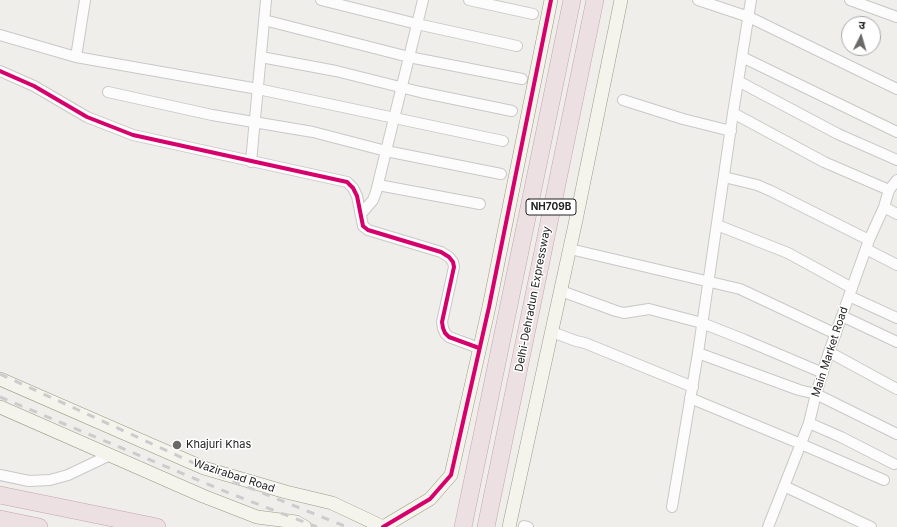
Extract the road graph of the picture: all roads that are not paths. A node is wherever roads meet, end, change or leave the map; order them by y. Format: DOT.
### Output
graph roads {
  1 [pos="85,0"];
  2 [pos="266,0"];
  3 [pos="321,0"];
  4 [pos="423,0"];
  5 [pos="469,0"];
  6 [pos="551,0"];
  7 [pos="572,0"];
  8 [pos="595,0"];
  9 [pos="621,0"];
  10 [pos="698,0"];
  11 [pos="751,0"];
  12 [pos="850,0"];
  13 [pos="533,14"];
  14 [pos="749,17"];
  15 [pos="897,17"];
  16 [pos="264,20"];
  17 [pos="417,24"];
  18 [pos="0,35"];
  19 [pos="517,46"];
  20 [pos="409,56"];
  21 [pos="76,57"];
  22 [pos="261,57"];
  23 [pos="742,57"];
  24 [pos="0,71"];
  25 [pos="522,79"];
  26 [pos="738,80"];
  27 [pos="402,87"];
  28 [pos="258,89"];
  29 [pos="897,89"];
  30 [pos="108,92"];
  31 [pos="623,100"];
  32 [pos="512,111"];
  33 [pos="733,113"];
  34 [pos="395,118"];
  35 [pos="256,123"];
  36 [pos="730,132"];
  37 [pos="897,132"];
  38 [pos="503,141"];
  39 [pos="386,151"];
  40 [pos="897,160"];
  41 [pos="251,162"];
  42 [pos="501,174"];
  43 [pos="724,177"];
  44 [pos="897,180"];
  45 [pos="378,185"];
  46 [pos="890,190"];
  47 [pos="480,204"];
  48 [pos="884,207"];
  49 [pos="360,214"];
  50 [pos="897,214"];
  51 [pos="717,225"];
  52 [pos="867,245"];
  53 [pos="570,248"];
  54 [pos="897,265"];
  55 [pos="708,282"];
  56 [pos="561,291"];
  57 [pos="850,292"];
  58 [pos="842,316"];
  59 [pos="897,318"];
  60 [pos="702,323"];
  61 [pos="552,332"];
  62 [pos="836,334"];
  63 [pos="897,342"];
  64 [pos="479,348"];
  65 [pos="829,352"];
  66 [pos="698,354"];
  67 [pos="822,374"];
  68 [pos="0,379"];
  69 [pos="693,387"];
  70 [pos="897,389"];
  71 [pos="816,394"];
  72 [pos="690,398"];
  73 [pos="0,407"];
  74 [pos="809,423"];
  75 [pos="897,434"];
  76 [pos="801,444"];
  77 [pos="110,455"];
  78 [pos="894,464"];
  79 [pos="0,475"];
  80 [pos="884,480"];
  81 [pos="784,486"];
  82 [pos="0,495"];
  83 [pos="672,507"];
  84 [pos="0,519"];
  85 [pos="770,526"];
  86 [pos="39,527"];
  87 [pos="156,527"];
  88 [pos="305,527"];
  89 [pos="382,527"];
  90 [pos="463,527"];
  91 [pos="486,527"];
  92 [pos="509,527"];
  93 [pos="871,527"];
  1 -- 21 [label="street"];
  2 -- 16 [label="street"];
  3 -- 17 [label="street"];
  4 -- 17 [label="street"];
  5 -- 13 [label="street"];
  6 -- 64 [label="street"];
  7 -- 90 [label="highway, Delhi-Dehradun Expressway / NH709B"];
  8 -- 91 [label="highway, Delhi-Dehradun Expressway / NH709B"];
  9 -- 53 [label="street"];
  10 -- 14 [label="street"];
  11 -- 14 [label="street"];
  12 -- 15 [label="street"];
  14 -- 23 [label="street"];
  14 -- 29 [label="street"];
  16 -- 20 [label="street"];
  16 -- 22 [label="street"];
  17 -- 19 [label="street"];
  17 -- 20 [label="street"];
  18 -- 21 [label="street"];
  20 -- 25 [label="street"];
  20 -- 27 [label="street"];
  21 -- 28 [label="street"];
  22 -- 27 [label="street"];
  22 -- 28 [label="street"];
  23 -- 26 [label="street"];
  23 -- 37 [label="street"];
  24 -- 41 [label="street"];
  26 -- 33 [label="street"];
  26 -- 40 [label="street"];
  27 -- 32 [label="street"];
  27 -- 34 [label="street"];
  28 -- 34 [label="street"];
  28 -- 35 [label="street"];
  30 -- 35 [label="street"];
  31 -- 36 [label="street"];
  33 -- 36 [label="street"];
  33 -- 46 [label="street"];
  34 -- 38 [label="street"];
  34 -- 39 [label="street"];
  35 -- 39 [label="street"];
  35 -- 41 [label="street"];
  36 -- 43 [label="street"];
  39 -- 42 [label="street"];
  39 -- 45 [label="street"];
  41 -- 49 [label="street"];
  43 -- 51 [label="street"];
  43 -- 52 [label="street"];
  44 -- 46 [label="street, Main Market Road"];
  45 -- 47 [label="street"];
  45 -- 49 [label="street"];
  46 -- 48 [label="street, Main Market Road"];
  48 -- 50 [label="street"];
  48 -- 52 [label="street, Main Market Road"];
  49 -- 64 [label="street"];
  51 -- 55 [label="street"];
  51 -- 57 [label="street"];
  52 -- 54 [label="street"];
  52 -- 57 [label="street, Main Market Road"];
  53 -- 55 [label="street"];
  53 -- 56 [label="street"];
  55 -- 60 [label="street"];
  55 -- 62 [label="street"];
  56 -- 60 [label="street"];
  56 -- 61 [label="street"];
  57 -- 58 [label="street, Main Market Road"];
  57 -- 59 [label="street"];
  58 -- 62 [label="street, Main Market Road"];
  58 -- 63 [label="street"];
  60 -- 66 [label="street"];
  60 -- 67 [label="street"];
  61 -- 69 [label="street"];
  61 -- 92 [label="street"];
  62 -- 65 [label="street, Main Market Road"];
  64 -- 89 [label="street"];
  65 -- 67 [label="street, Main Market Road"];
  65 -- 70 [label="street"];
  66 -- 69 [label="street"];
  66 -- 71 [label="street"];
  67 -- 71 [label="street, Main Market Road"];
  68 -- 89 [label="street, Wazirabad Road"];
  69 -- 72 [label="street"];
  71 -- 74 [label="street, Main Market Road"];
  71 -- 75 [label="street"];
  72 -- 76 [label="street"];
  72 -- 83 [label="street"];
  73 -- 77 [label="street"];
  74 -- 76 [label="street, Main Market Road"];
  74 -- 78 [label="street"];
  76 -- 80 [label="street"];
  76 -- 81 [label="street, Main Market Road"];
  77 -- 79 [label="street"];
  77 -- 88 [label="street"];
  81 -- 85 [label="street, Main Market Road"];
  81 -- 93 [label="street"];
  82 -- 87 [label="highway"];
  84 -- 86 [label="highway"];
}
